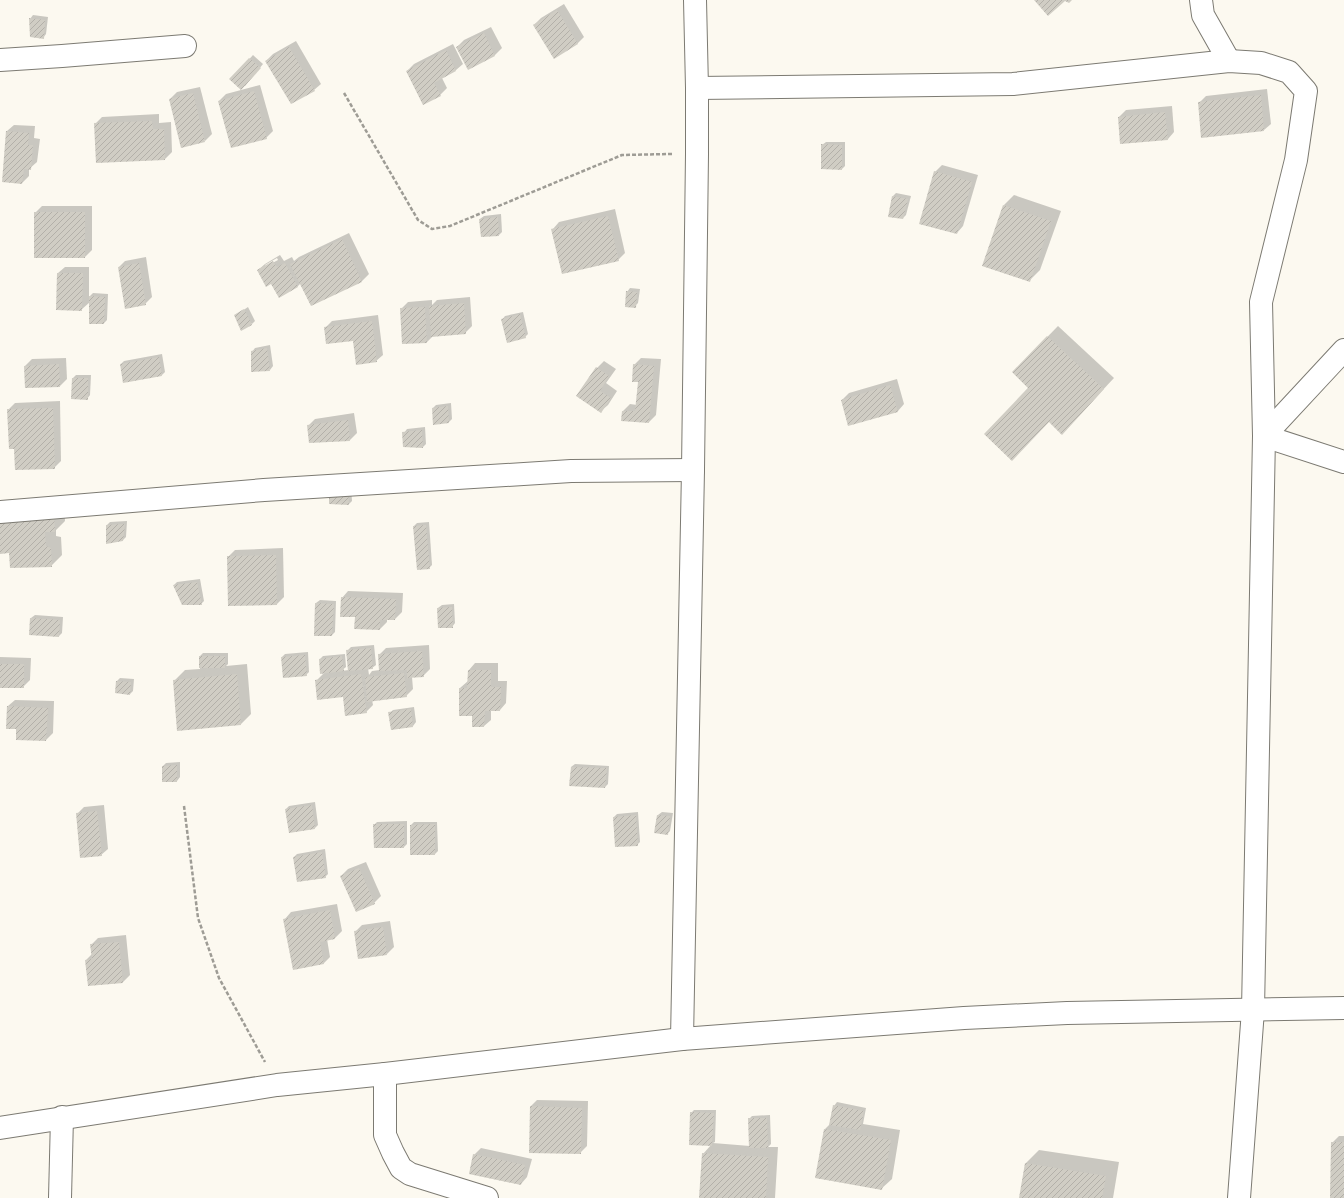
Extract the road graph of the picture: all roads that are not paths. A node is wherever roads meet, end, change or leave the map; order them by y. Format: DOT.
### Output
graph roads {
  1 [pos="695,0"];
  2 [pos="1201,0"];
  3 [pos="184,46"];
  4 [pos="0,60"];
  5 [pos="1229,61"];
  6 [pos="697,88"];
  7 [pos="1344,350"];
  8 [pos="1264,436"];
  9 [pos="1344,462"];
  10 [pos="693,470"];
  11 [pos="0,512"];
  12 [pos="1344,1008"];
  13 [pos="1253,1010"];
  14 [pos="682,1039"];
  15 [pos="385,1074"];
  16 [pos="62,1117"];
  17 [pos="0,1128"];
  18 [pos="60,1198"];
  19 [pos="487,1198"];
  20 [pos="1238,1198"];
  1 -- 6 [label="street"];
  2 -- 5 [label="street"];
  3 -- 4 [label="street"];
  5 -- 6 [label="street"];
  5 -- 8 [label="street"];
  6 -- 10 [label="street"];
  7 -- 8 [label="street"];
  8 -- 9 [label="street"];
  8 -- 13 [label="street"];
  10 -- 11 [label="street"];
  10 -- 14 [label="street"];
  12 -- 13 [label="street"];
  13 -- 14 [label="street"];
  13 -- 20 [label="street"];
  14 -- 15 [label="street"];
  15 -- 16 [label="street"];
  15 -- 19 [label="street"];
  16 -- 17 [label="street"];
  16 -- 18 [label="street"];
}
